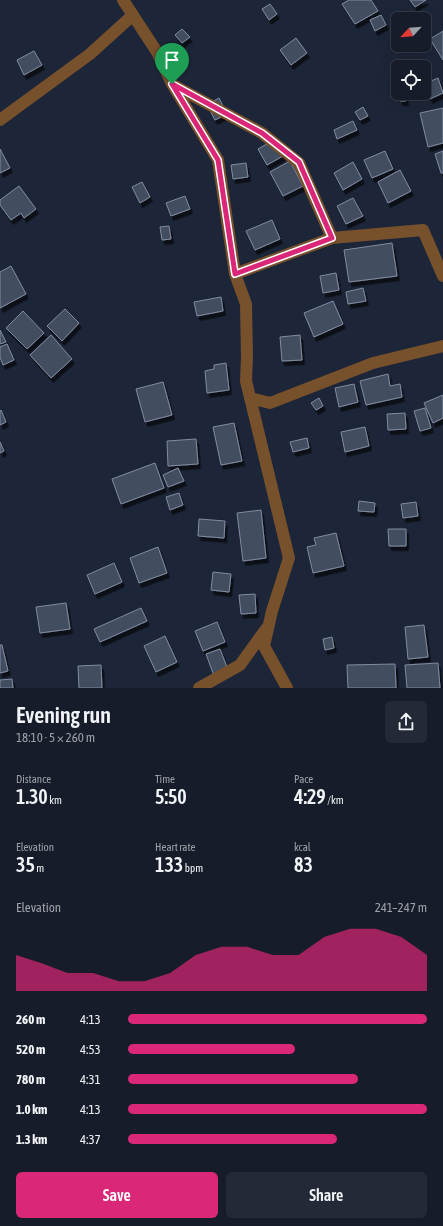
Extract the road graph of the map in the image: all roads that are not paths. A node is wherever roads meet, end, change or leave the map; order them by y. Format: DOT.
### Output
graph roads {
  1 [pos="123,0"];
  2 [pos="133,15"];
  3 [pos="172,84"];
  4 [pos="0,120"];
  5 [pos="332,238"];
  6 [pos="235,274"];
  7 [pos="443,276"];
  8 [pos="443,346"];
  9 [pos="250,398"];
  10 [pos="269,625"];
  11 [pos="200,688"];
  12 [pos="287,688"];
  1 -- 2 [label="street"];
  2 -- 3 [label="street"];
  2 -- 4 [label="street"];
  3 -- 5 [label="street"];
  3 -- 6 [label="street"];
  5 -- 6 [label="street"];
  5 -- 7 [label="street"];
  6 -- 9 [label="street"];
  8 -- 9 [label="street"];
  9 -- 10 [label="street"];
  10 -- 11 [label="street"];
  10 -- 12 [label="street"];
}
